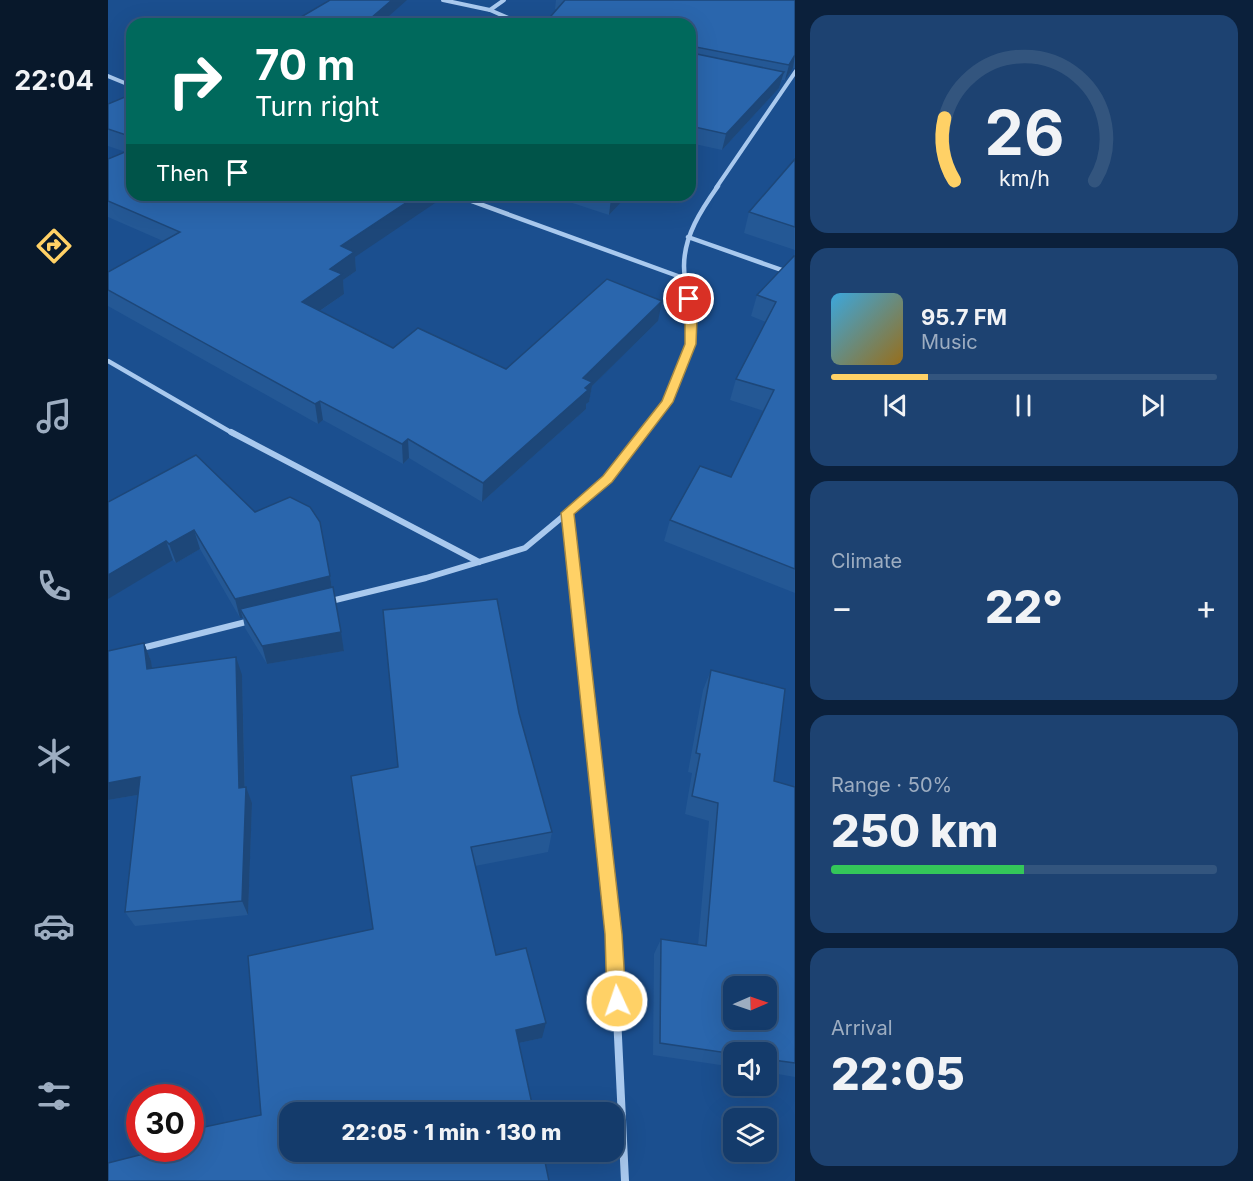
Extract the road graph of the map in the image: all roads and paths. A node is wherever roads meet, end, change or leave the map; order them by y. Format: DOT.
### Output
graph roads {
  1 [pos="443,0"];
  2 [pos="504,0"];
  3 [pos="490,10"];
  4 [pos="508,18"];
  5 [pos="795,71"];
  6 [pos="108,76"];
  7 [pos="775,83"];
  8 [pos="126,84"];
  9 [pos="786,86"];
  10 [pos="472,201"];
  11 [pos="687,237"];
  12 [pos="795,275"];
  13 [pos="686,279"];
  14 [pos="108,362"];
  15 [pos="568,513"];
  16 [pos="479,562"];
  17 [pos="324,603"];
  18 [pos="256,620"];
  19 [pos="131,651"];
  20 [pos="626,1181"];
  1 -- 3 [label="street"];
  2 -- 3 [label="street"];
  3 -- 4 [label="street"];
  5 -- 9 [label="street"];
  6 -- 8 [label="street"];
  7 -- 9 [label="street"];
  9 -- 11 [label="street"];
  10 -- 13 [label="street"];
  11 -- 12 [label="street"];
  11 -- 13 [label="street"];
  13 -- 15 [label="street"];
  14 -- 16 [label="street"];
  15 -- 16 [label="street"];
  15 -- 20 [label="street"];
  16 -- 17 [label="street"];
  18 -- 19 [label="street"];
}
